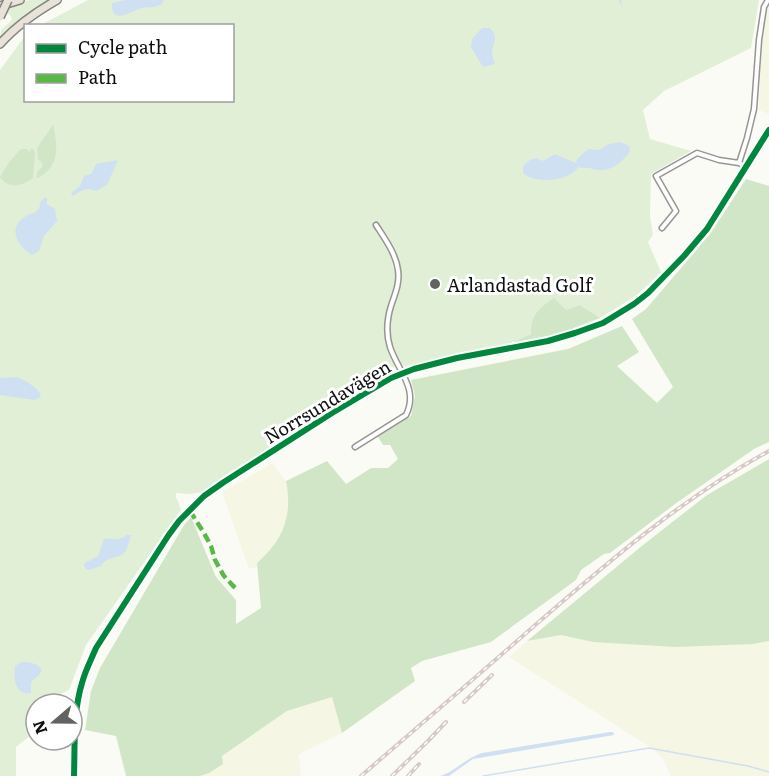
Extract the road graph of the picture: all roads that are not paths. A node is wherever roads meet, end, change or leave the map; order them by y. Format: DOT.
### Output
graph roads {
  1 [pos="7,0"];
  2 [pos="20,0"];
  3 [pos="57,0"];
  4 [pos="768,0"];
  5 [pos="0,2"];
  6 [pos="0,6"];
  7 [pos="0,17"];
  8 [pos="0,44"];
  9 [pos="769,130"];
  10 [pos="739,163"];
  11 [pos="746,167"];
  12 [pos="376,225"];
  13 [pos="662,228"];
  14 [pos="402,373"];
  15 [pos="355,447"];
  16 [pos="74,776"];
  1 -- 5 [label="highway"];
  1 -- 7 [label="highway, bridge"];
  2 -- 6 [label="highway"];
  3 -- 8 [label="highway"];
  4 -- 10 [label="street"];
  9 -- 11 [label="street, Norrsundavägen"];
  10 -- 11 [label="street"];
  10 -- 13 [label="street"];
  11 -- 14 [label="street, Norrsundavägen"];
  12 -- 14 [label="street"];
  14 -- 15 [label="street"];
  14 -- 16 [label="street, Norrsundavägen"];
}
